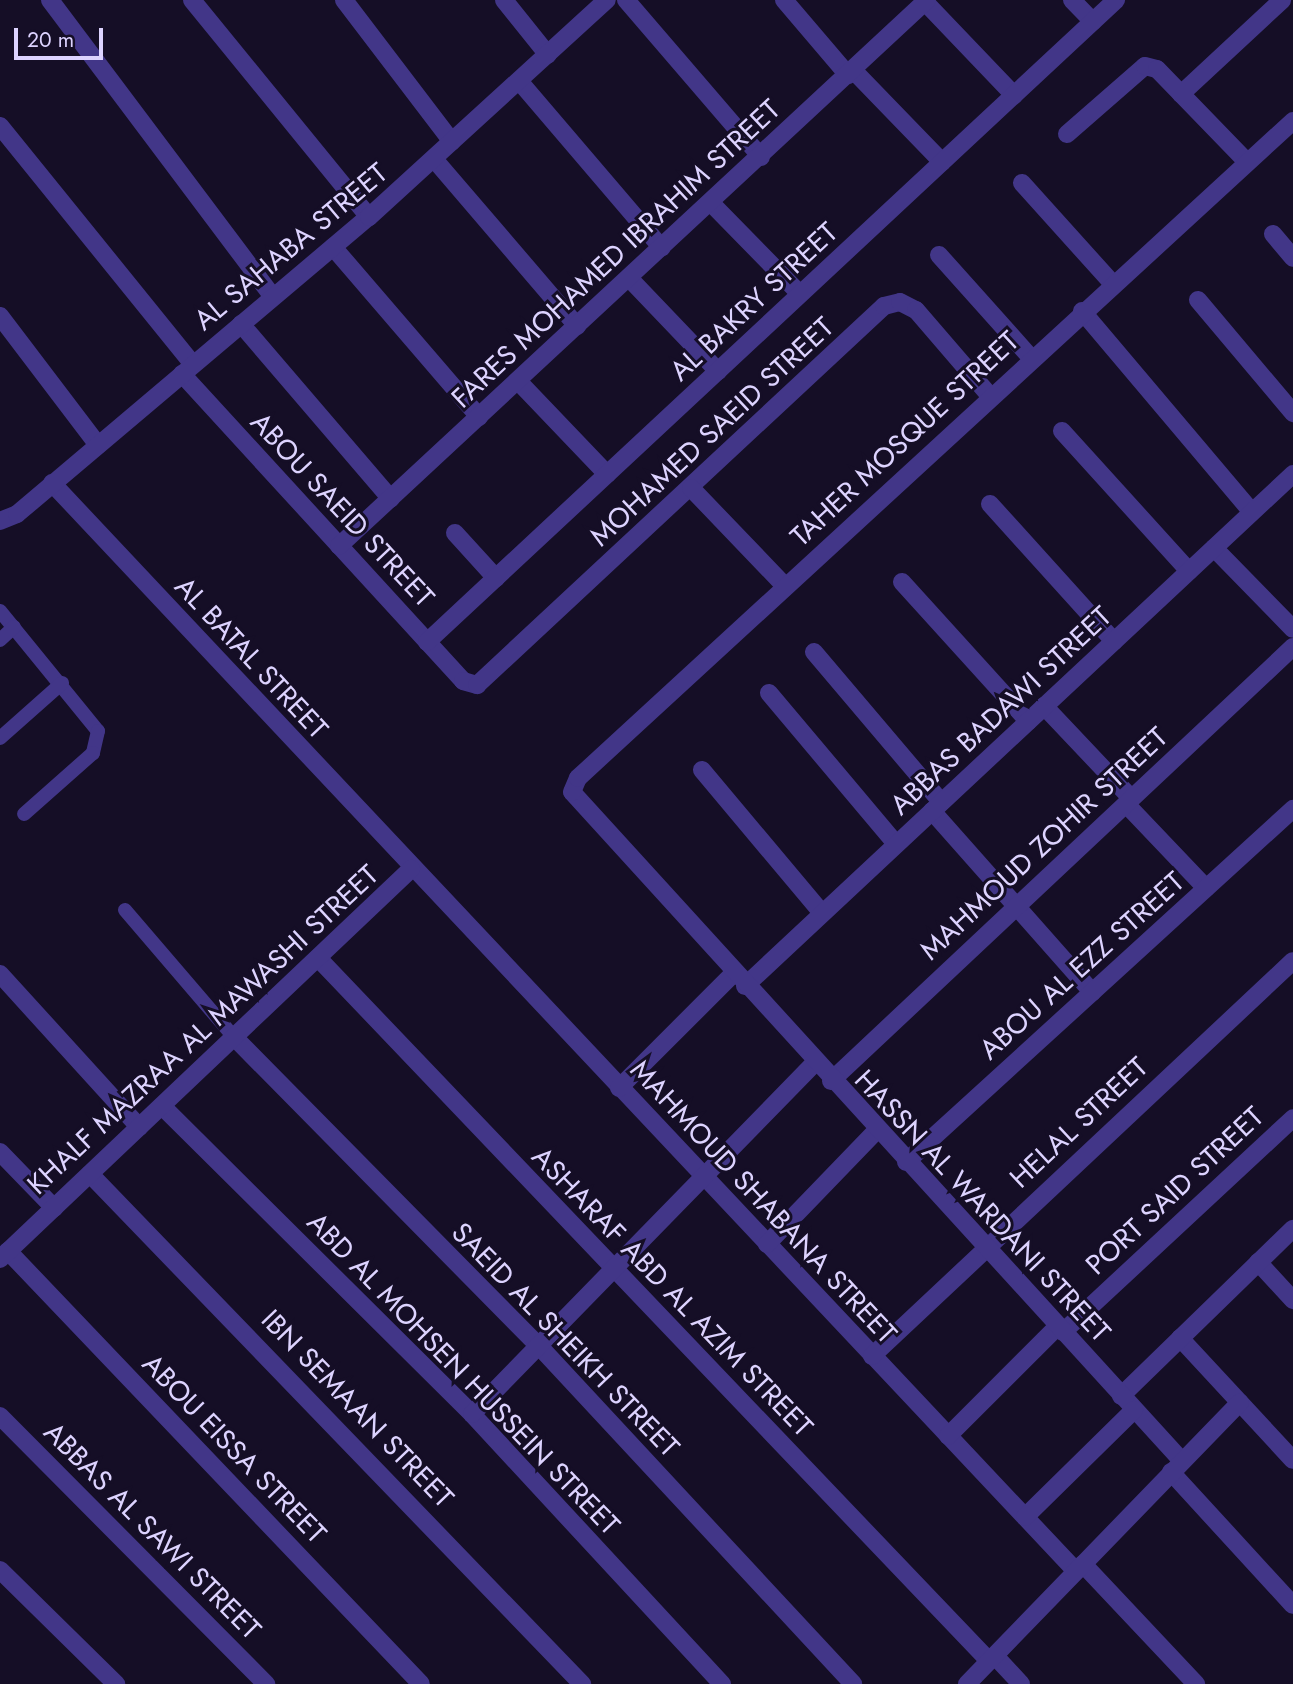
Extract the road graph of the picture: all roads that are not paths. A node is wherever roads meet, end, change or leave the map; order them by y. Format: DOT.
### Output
graph roads {
  1 [pos="50,0"];
  2 [pos="191,0"];
  3 [pos="344,0"];
  4 [pos="504,0"];
  5 [pos="607,0"];
  6 [pos="626,0"];
  7 [pos="784,0"];
  8 [pos="1072,0"];
  9 [pos="1116,0"];
  10 [pos="1282,0"];
  11 [pos="926,1"];
  12 [pos="1093,22"];
  13 [pos="548,55"];
  14 [pos="850,72"];
  15 [pos="520,82"];
  16 [pos="1181,94"];
  17 [pos="1014,95"];
  18 [pos="1293,122"];
  19 [pos="0,126"];
  20 [pos="1068,134"];
  21 [pos="452,142"];
  22 [pos="761,157"];
  23 [pos="433,159"];
  24 [pos="1246,161"];
  25 [pos="942,162"];
  26 [pos="1022,183"];
  27 [pos="711,203"];
  28 [pos="369,217"];
  29 [pos="1273,234"];
  30 [pos="333,247"];
  31 [pos="662,247"];
  32 [pos="939,255"];
  33 [pos="1293,258"];
  34 [pos="629,278"];
  35 [pos="1112,283"];
  36 [pos="800,295"];
  37 [pos="273,297"];
  38 [pos="1198,300"];
  39 [pos="1082,311"];
  40 [pos="0,316"];
  41 [pos="241,324"];
  42 [pos="577,326"];
  43 [pos="1031,358"];
  44 [pos="187,369"];
  45 [pos="718,371"];
  46 [pos="518,381"];
  47 [pos="990,396"];
  48 [pos="1293,413"];
  49 [pos="479,417"];
  50 [pos="1062,431"];
  51 [pos="97,445"];
  52 [pos="607,474"];
  53 [pos="1293,474"];
  54 [pos="52,483"];
  55 [pos="691,488"];
  56 [pos="391,499"];
  57 [pos="990,504"];
  58 [pos="1252,512"];
  59 [pos="0,521"];
  60 [pos="455,533"];
  61 [pos="339,546"];
  62 [pos="1214,548"];
  63 [pos="1189,571"];
  64 [pos="496,578"];
  65 [pos="902,582"];
  66 [pos="785,586"];
  67 [pos="0,611"];
  68 [pos="14,627"];
  69 [pos="1293,629"];
  70 [pos="0,640"];
  71 [pos="1114,640"];
  72 [pos="427,642"];
  73 [pos="1293,647"];
  74 [pos="814,652"];
  75 [pos="463,681"];
  76 [pos="62,683"];
  77 [pos="769,693"];
  78 [pos="1044,706"];
  79 [pos="1028,721"];
  80 [pos="0,738"];
  81 [pos="702,771"];
  82 [pos="1129,801"];
  83 [pos="937,807"];
  84 [pos="1293,809"];
  85 [pos="24,814"];
  86 [pos="896,844"];
  87 [pos="411,869"];
  88 [pos="1206,888"];
  89 [pos="1016,907"];
  90 [pos="125,910"];
  91 [pos="822,913"];
  92 [pos="318,958"];
  93 [pos="1293,961"];
  94 [pos="0,974"];
  95 [pos="739,980"];
  96 [pos="1092,992"];
  97 [pos="234,1037"];
  98 [pos="815,1063"];
  99 [pos="831,1081"];
  100 [pos="619,1088"];
  101 [pos="162,1105"];
  102 [pos="1293,1118"];
  103 [pos="139,1127"];
  104 [pos="877,1130"];
  105 [pos="0,1152"];
  106 [pos="906,1162"];
  107 [pos="90,1174"];
  108 [pos="705,1179"];
  109 [pos="54,1208"];
  110 [pos="1293,1228"];
  111 [pos="767,1244"];
  112 [pos="984,1247"];
  113 [pos="4,1255"];
  114 [pos="1258,1262"];
  115 [pos="617,1272"];
  116 [pos="1293,1300"];
  117 [pos="1060,1329"];
  118 [pos="1180,1338"];
  119 [pos="540,1347"];
  120 [pos="872,1356"];
  121 [pos="1121,1396"];
  122 [pos="1240,1402"];
  123 [pos="1134,1410"];
  124 [pos="472,1414"];
  125 [pos="0,1416"];
  126 [pos="948,1436"];
  127 [pos="1293,1460"];
  128 [pos="1176,1467"];
  129 [pos="1025,1517"];
  130 [pos="1080,1567"];
  131 [pos="0,1570"];
  132 [pos="1293,1605"];
  133 [pos="992,1659"];
  134 [pos="116,1684"];
  135 [pos="266,1684"];
  136 [pos="421,1684"];
  137 [pos="582,1684"];
  138 [pos="722,1684"];
  139 [pos="853,1684"];
  140 [pos="967,1684"];
  141 [pos="1021,1684"];
  142 [pos="1196,1684"];
  1 -- 37 [label="street"];
  2 -- 28 [label="street"];
  3 -- 21 [label="street"];
  4 -- 13 [label="street"];
  5 -- 13 [label="street, AL SAHABA STREET"];
  6 -- 22 [label="street"];
  7 -- 14 [label="street"];
  8 -- 12 [label="street"];
  9 -- 12 [label="street, AL BAKRY STREET"];
  10 -- 16 [label="street"];
  11 -- 14 [label="street, FARES MOHAMED IBRAHIM STREET"];
  11 -- 17 [label="street"];
  12 -- 17 [label="street, AL BAKRY STREET"];
  13 -- 15 [label="street, AL SAHABA STREET"];
  14 -- 22 [label="street, FARES MOHAMED IBRAHIM STREET"];
  14 -- 25 [label="street"];
  15 -- 21 [label="street, AL SAHABA STREET"];
  15 -- 31 [label="street"];
  16 -- 20 [label="street"];
  16 -- 24 [label="street"];
  17 -- 25 [label="street, AL BAKRY STREET"];
  18 -- 24 [label="street, TAHER MOSQUE STREET"];
  19 -- 44 [label="street, ABOU SAEID STREET"];
  21 -- 23 [label="street, AL SAHABA STREET"];
  22 -- 27 [label="street, FARES MOHAMED IBRAHIM STREET"];
  23 -- 28 [label="street, AL SAHABA STREET"];
  23 -- 42 [label="street"];
  24 -- 35 [label="street, TAHER MOSQUE STREET"];
  25 -- 36 [label="street, AL BAKRY STREET"];
  26 -- 35 [label="street"];
  27 -- 31 [label="street, FARES MOHAMED IBRAHIM STREET"];
  27 -- 36 [label="street"];
  28 -- 30 [label="street, AL SAHABA STREET"];
  29 -- 33 [label="street"];
  30 -- 37 [label="street, AL SAHABA STREET"];
  30 -- 49 [label="street"];
  31 -- 34 [label="street, FARES MOHAMED IBRAHIM STREET"];
  32 -- 43 [label="street"];
  34 -- 42 [label="street, FARES MOHAMED IBRAHIM STREET"];
  34 -- 45 [label="street"];
  35 -- 39 [label="street, TAHER MOSQUE STREET"];
  36 -- 45 [label="street, AL BAKRY STREET"];
  37 -- 41 [label="street, AL SAHABA STREET"];
  38 -- 48 [label="street"];
  39 -- 43 [label="street, TAHER MOSQUE STREET"];
  39 -- 58 [label="street"];
  40 -- 51 [label="street"];
  41 -- 44 [label="street, AL SAHABA STREET"];
  41 -- 56 [label="street"];
  42 -- 46 [label="street, FARES MOHAMED IBRAHIM STREET"];
  43 -- 47 [label="street, TAHER MOSQUE STREET"];
  44 -- 51 [label="street, AL SAHABA STREET"];
  44 -- 61 [label="street, ABOU SAEID STREET"];
  45 -- 52 [label="street, AL BAKRY STREET"];
  46 -- 49 [label="street, FARES MOHAMED IBRAHIM STREET"];
  46 -- 52 [label="street"];
  47 -- 55 [label="street, MOHAMED SAEID STREET"];
  47 -- 66 [label="street, TAHER MOSQUE STREET"];
  49 -- 56 [label="street, FARES MOHAMED IBRAHIM STREET"];
  50 -- 63 [label="street"];
  51 -- 54 [label="street, AL SAHABA STREET"];
  52 -- 64 [label="street, AL BAKRY STREET"];
  53 -- 58 [label="street, ABBAS BADAWI STREET"];
  54 -- 59 [label="street, AL SAHABA STREET"];
  54 -- 87 [label="street, AL BATAL STREET"];
  55 -- 66 [label="street"];
  55 -- 75 [label="street, MOHAMED SAEID STREET"];
  56 -- 61 [label="street, FARES MOHAMED IBRAHIM STREET"];
  57 -- 71 [label="street"];
  58 -- 62 [label="street, ABBAS BADAWI STREET"];
  60 -- 64 [label="street"];
  61 -- 72 [label="street, ABOU SAEID STREET"];
  62 -- 63 [label="street, ABBAS BADAWI STREET"];
  62 -- 69 [label="street"];
  63 -- 71 [label="street, ABBAS BADAWI STREET"];
  64 -- 72 [label="street, AL BAKRY STREET"];
  65 -- 79 [label="street"];
  66 -- 95 [label="street, TAHER MOSQUE STREET"];
  67 -- 68 [label="lane"];
  68 -- 70 [label="lane"];
  68 -- 76 [label="lane"];
  71 -- 78 [label="street, ABBAS BADAWI STREET"];
  72 -- 75 [label="street, ABOU SAEID STREET"];
  73 -- 82 [label="street, MAHMOUD ZOHIR STREET"];
  74 -- 83 [label="street"];
  76 -- 80 [label="lane"];
  76 -- 85 [label="lane"];
  77 -- 86 [label="street"];
  78 -- 79 [label="street, ABBAS BADAWI STREET"];
  78 -- 82 [label="street"];
  79 -- 83 [label="street, ABBAS BADAWI STREET"];
  81 -- 91 [label="street"];
  82 -- 88 [label="street"];
  82 -- 89 [label="street, MAHMOUD ZOHIR STREET"];
  83 -- 86 [label="street, ABBAS BADAWI STREET"];
  83 -- 89 [label="street"];
  84 -- 88 [label="street, ABOU AL EZZ STREET"];
  86 -- 91 [label="street, ABBAS BADAWI STREET"];
  87 -- 92 [label="street, KHALF MAZRAA AL MAWASHI STREET"];
  87 -- 100 [label="street, MAHMOUD SHABANA STREET"];
  88 -- 96 [label="street, ABOU AL EZZ STREET"];
  89 -- 96 [label="street"];
  89 -- 99 [label="street, MAHMOUD ZOHIR STREET"];
  90 -- 97 [label="lane"];
  91 -- 95 [label="street, ABBAS BADAWI STREET"];
  92 -- 97 [label="street, KHALF MAZRAA AL MAWASHI STREET"];
  92 -- 115 [label="street, ASHARAF ABD AL AZIM STREET"];
  93 -- 112 [label="street, HELAL STREET"];
  94 -- 103 [label="street"];
  95 -- 98 [label="street, HASSN AL WARDANI STREET"];
  95 -- 100 [label="street, ABBAS BADAWI STREET"];
  96 -- 106 [label="street, ABOU AL EZZ STREET"];
  97 -- 101 [label="street, KHALF MAZRAA AL MAWASHI STREET"];
  97 -- 119 [label="street, SAEID AL SHEIKH STREET"];
  98 -- 99 [label="street, HASSN AL WARDANI STREET"];
  98 -- 108 [label="street"];
  99 -- 104 [label="street, HASSN AL WARDANI STREET"];
  100 -- 108 [label="street, MAHMOUD SHABANA STREET"];
  101 -- 103 [label="street, KHALF MAZRAA AL MAWASHI STREET"];
  101 -- 124 [label="street, ABD AL MOHSEN HUSSEIN STREET"];
  102 -- 117 [label="street, PORT SAID STREET"];
  103 -- 107 [label="street, KHALF MAZRAA AL MAWASHI STREET"];
  104 -- 106 [label="street, HASSN AL WARDANI STREET"];
  104 -- 111 [label="street"];
  105 -- 109 [label="street"];
  106 -- 112 [label="street, HASSN AL WARDANI STREET"];
  107 -- 109 [label="street, KHALF MAZRAA AL MAWASHI STREET"];
  107 -- 137 [label="street, IBN SEMAAN STREET"];
  108 -- 111 [label="street, MAHMOUD SHABANA STREET"];
  108 -- 115 [label="street"];
  109 -- 113 [label="street, KHALF MAZRAA AL MAWASHI STREET"];
  110 -- 114 [label="street"];
  111 -- 120 [label="street, MAHMOUD SHABANA STREET"];
  112 -- 117 [label="street, HASSN AL WARDANI STREET"];
  112 -- 120 [label="street, HELAL STREET"];
  113 -- 136 [label="street, ABOU EISSA STREET"];
  114 -- 116 [label="street"];
  114 -- 118 [label="street"];
  115 -- 119 [label="street"];
  115 -- 133 [label="street, ASHARAF ABD AL AZIM STREET"];
  117 -- 121 [label="street, HASSN AL WARDANI STREET"];
  117 -- 126 [label="street, PORT SAID STREET"];
  118 -- 121 [label="street"];
  118 -- 122 [label="street"];
  119 -- 124 [label="street"];
  119 -- 139 [label="street, SAEID AL SHEIKH STREET"];
  120 -- 126 [label="street, MAHMOUD SHABANA STREET"];
  121 -- 123 [label="street, HASSN AL WARDANI STREET"];
  122 -- 127 [label="street"];
  122 -- 128 [label="street"];
  123 -- 128 [label="street, HASSN AL WARDANI STREET"];
  123 -- 129 [label="street"];
  124 -- 138 [label="street, ABD AL MOHSEN HUSSEIN STREET"];
  125 -- 135 [label="street, ABBAS AL SAWI STREET"];
  126 -- 129 [label="street, MAHMOUD SHABANA STREET"];
  128 -- 130 [label="street"];
  128 -- 132 [label="street, HASSN AL WARDANI STREET"];
  129 -- 130 [label="street, MAHMOUD SHABANA STREET"];
  130 -- 133 [label="street"];
  130 -- 142 [label="street, MAHMOUD SHABANA STREET"];
  131 -- 134 [label="street"];
  133 -- 140 [label="street"];
  133 -- 141 [label="street, ASHARAF ABD AL AZIM STREET"];
}
